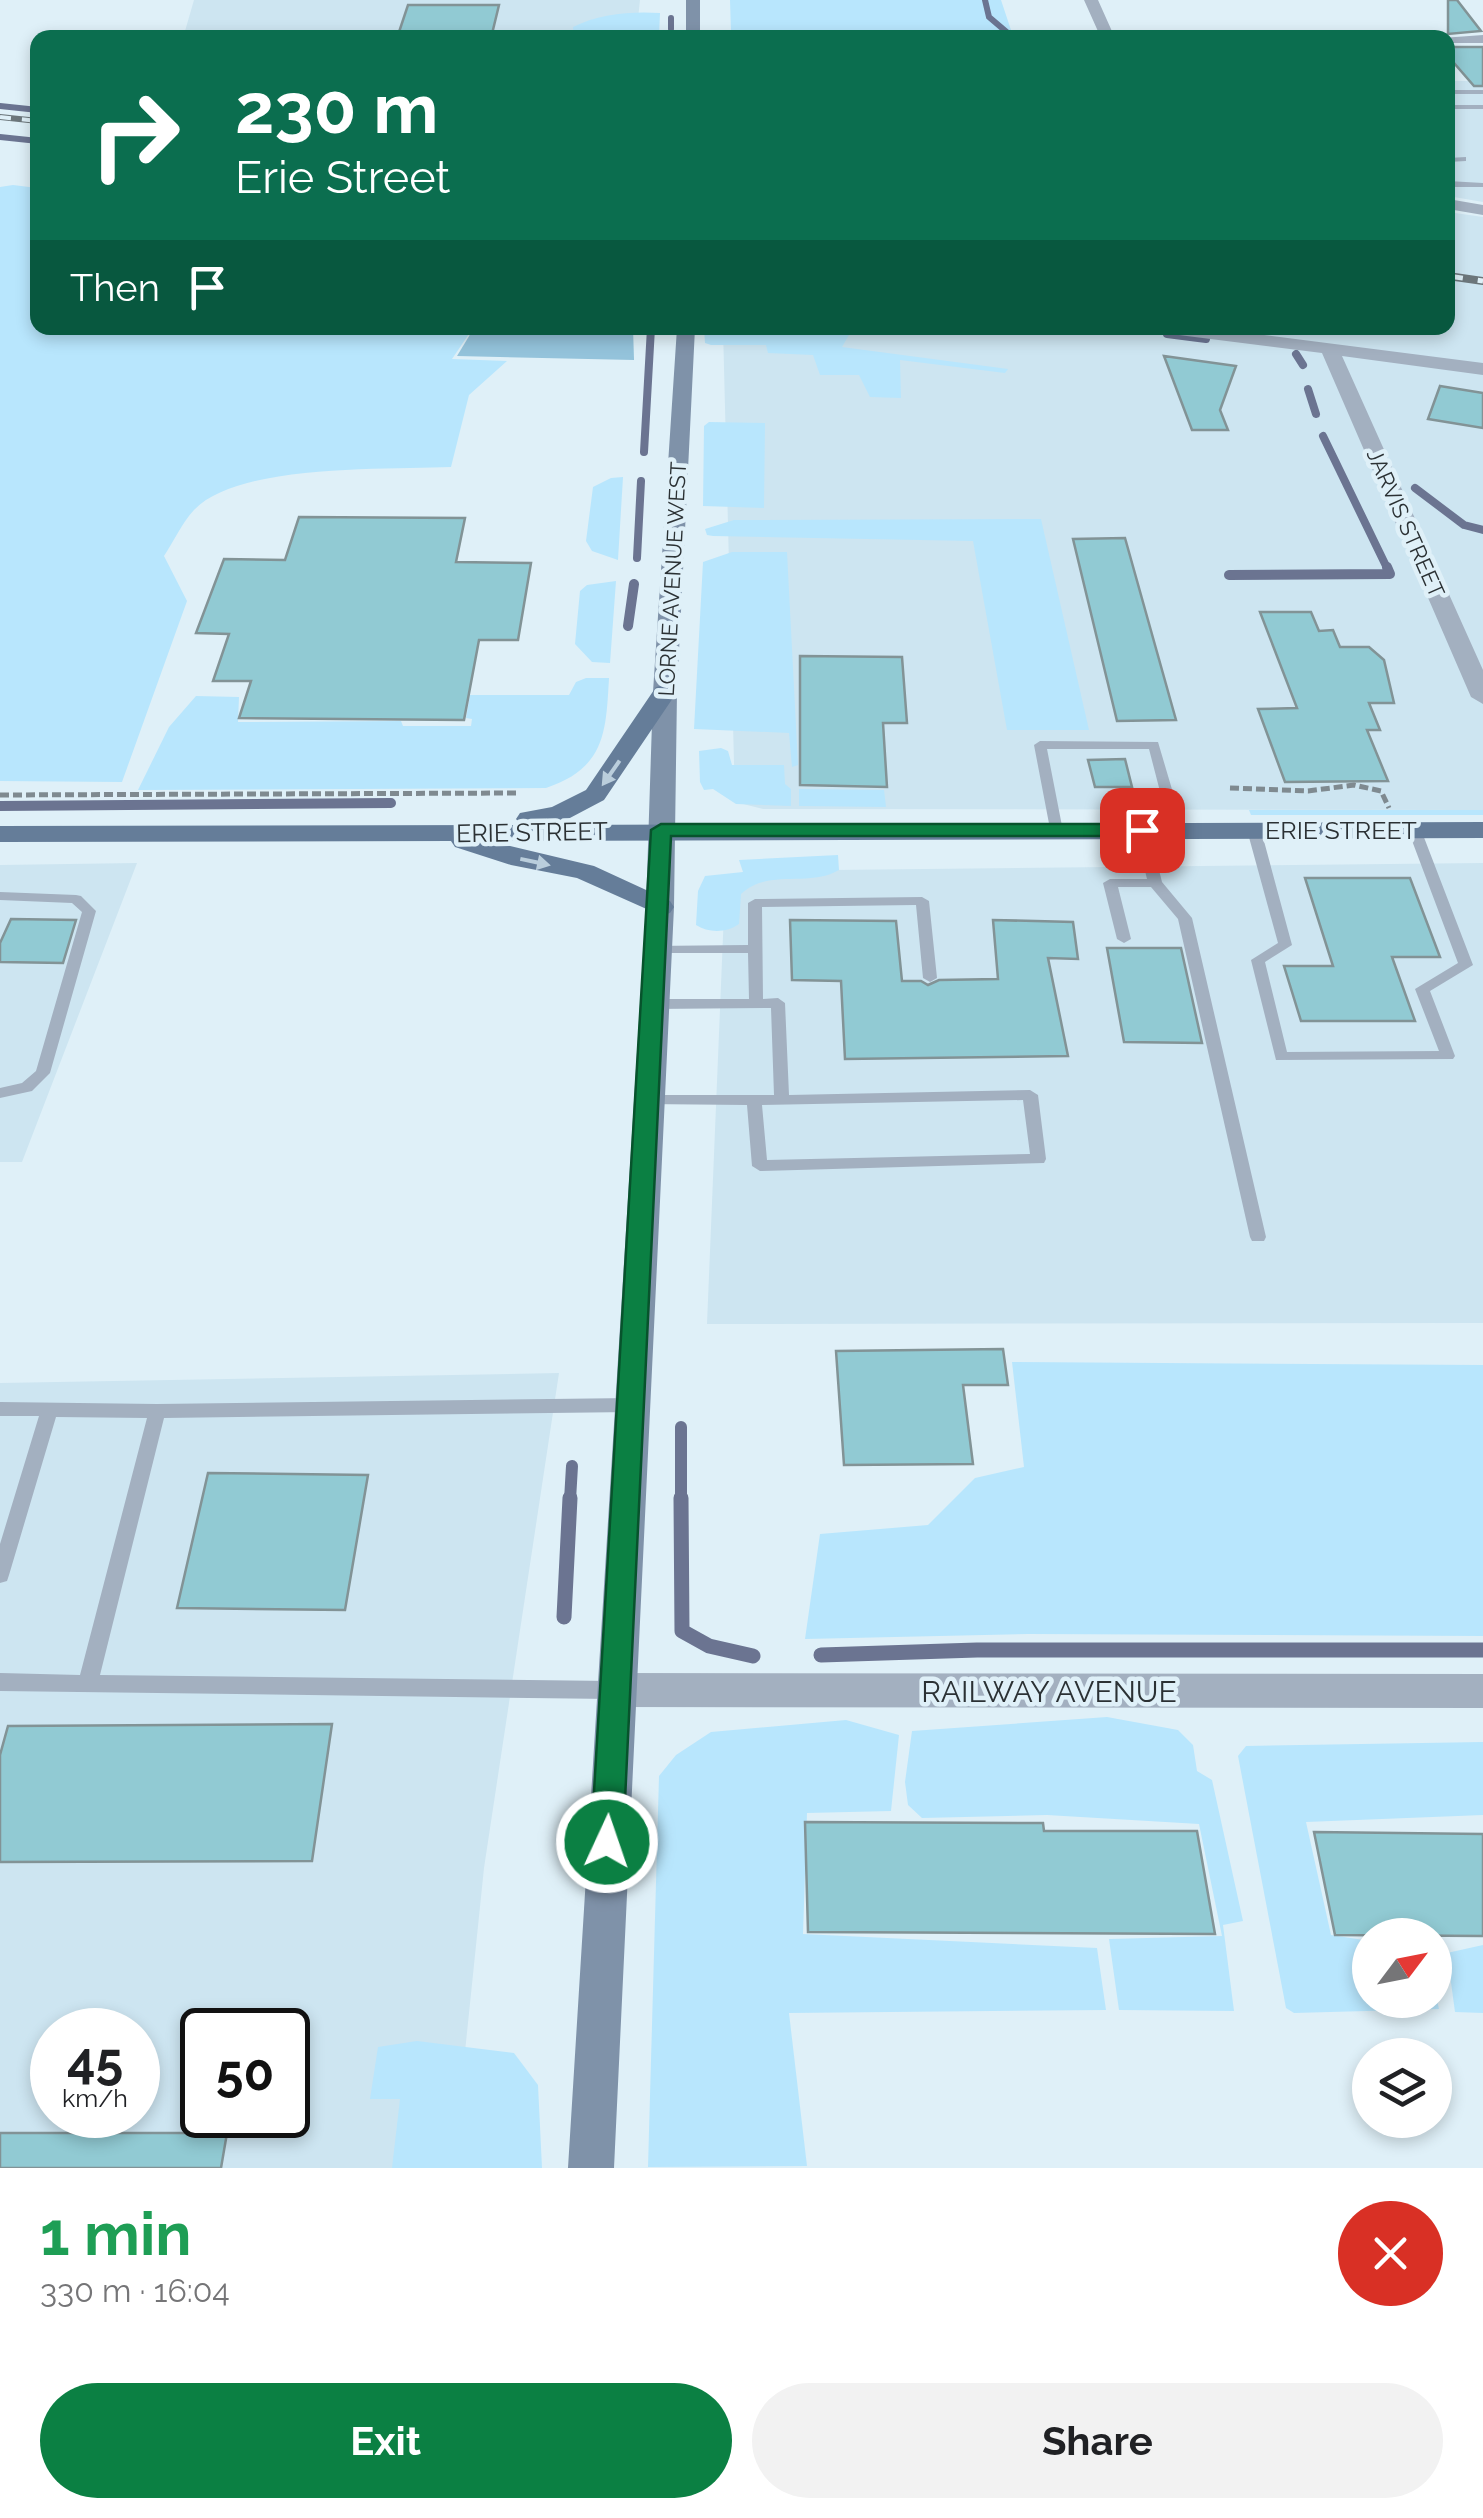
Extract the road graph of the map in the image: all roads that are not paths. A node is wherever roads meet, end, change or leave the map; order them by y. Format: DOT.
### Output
graph roads {
  1 [pos="693,0"];
  2 [pos="1091,0"];
  3 [pos="693,30"];
  4 [pos="1104,30"];
  5 [pos="1455,39"];
  6 [pos="1483,39"];
  7 [pos="1455,92"];
  8 [pos="1483,92"];
  9 [pos="1483,106"];
  10 [pos="1455,107"];
  11 [pos="1455,160"];
  12 [pos="1463,160"];
  13 [pos="1455,184"];
  14 [pos="1483,185"];
  15 [pos="1455,204"];
  16 [pos="1483,210"];
  17 [pos="686,335"];
  18 [pos="1226,335"];
  19 [pos="1329,348"];
  20 [pos="1483,369"];
  21 [pos="665,692"];
  22 [pos="1483,698"];
  23 [pos="661,830"];
  24 [pos="1142,830"];
  25 [pos="1177,830"];
  26 [pos="1254,830"];
  27 [pos="1416,830"];
  28 [pos="1483,830"];
  29 [pos="1056,831"];
  30 [pos="0,834"];
  31 [pos="442,834"];
  32 [pos="1155,883"];
  33 [pos="0,896"];
  34 [pos="660,907"];
  35 [pos="1124,939"];
  36 [pos="755,948"];
  37 [pos="657,949"];
  38 [pos="930,978"];
  39 [pos="654,1004"];
  40 [pos="756,1004"];
  41 [pos="0,1093"];
  42 [pos="649,1100"];
  43 [pos="754,1100"];
  44 [pos="782,1100"];
  45 [pos="1258,1236"];
  46 [pos="632,1405"];
  47 [pos="0,1409"];
  48 [pos="48,1411"];
  49 [pos="157,1411"];
  50 [pos="0,1575"];
  51 [pos="0,1682"];
  52 [pos="88,1683"];
  53 [pos="614,1690"];
  54 [pos="1483,1691"];
  55 [pos="591,2168"];
  1 -- 3 [label="main road"];
  2 -- 4 [label="street"];
  5 -- 6 [label="street"];
  7 -- 8 [label="lane"];
  9 -- 10 [label="lane"];
  11 -- 12 [label="lane"];
  13 -- 14 [label="lane"];
  15 -- 16 [label="street"];
  17 -- 21 [label="main road, LORNE AVENUE WEST"];
  18 -- 19 [label="street"];
  19 -- 20 [label="street"];
  19 -- 22 [label="street, JARVIS STREET"];
  21 -- 23 [label="main road, LORNE AVENUE WEST"];
  21 -- 31 [label="main road, one-way"];
  23 -- 29 [label="main road, ERIE STREET"];
  23 -- 31 [label="main road, ERIE STREET"];
  23 -- 34 [label="main road, LORNE AVENUE WEST"];
  24 -- 25 [label="main road, ERIE STREET"];
  24 -- 29 [label="main road, ERIE STREET"];
  24 -- 32 [label="lane"];
  25 -- 26 [label="main road, ERIE STREET"];
  25 -- 29 [label="lane"];
  26 -- 27 [label="main road, ERIE STREET"];
  26 -- 27 [label="lane"];
  27 -- 28 [label="main road, ERIE STREET"];
  30 -- 31 [label="main road, ERIE STREET"];
  31 -- 34 [label="main road, one-way"];
  32 -- 35 [label="lane"];
  32 -- 45 [label="lane"];
  33 -- 41 [label="lane"];
  34 -- 37 [label="main road, LORNE AVENUE WEST"];
  36 -- 37 [label="lane"];
  36 -- 38 [label="lane"];
  36 -- 40 [label="lane"];
  37 -- 39 [label="main road, LORNE AVENUE WEST"];
  39 -- 40 [label="lane"];
  39 -- 42 [label="main road, LORNE AVENUE WEST"];
  40 -- 44 [label="lane"];
  42 -- 43 [label="lane"];
  42 -- 46 [label="main road, LORNE AVENUE WEST"];
  43 -- 44 [label="lane"];
  43 -- 44 [label="lane"];
  46 -- 49 [label="lane"];
  46 -- 53 [label="main road, LORNE AVENUE WEST"];
  47 -- 48 [label="lane"];
  48 -- 49 [label="lane"];
  48 -- 50 [label="lane"];
  49 -- 52 [label="lane"];
  51 -- 52 [label="lane"];
  52 -- 53 [label="lane"];
  53 -- 54 [label="street, RAILWAY AVENUE"];
  53 -- 55 [label="main road, LORNE AVENUE WEST"];
}
